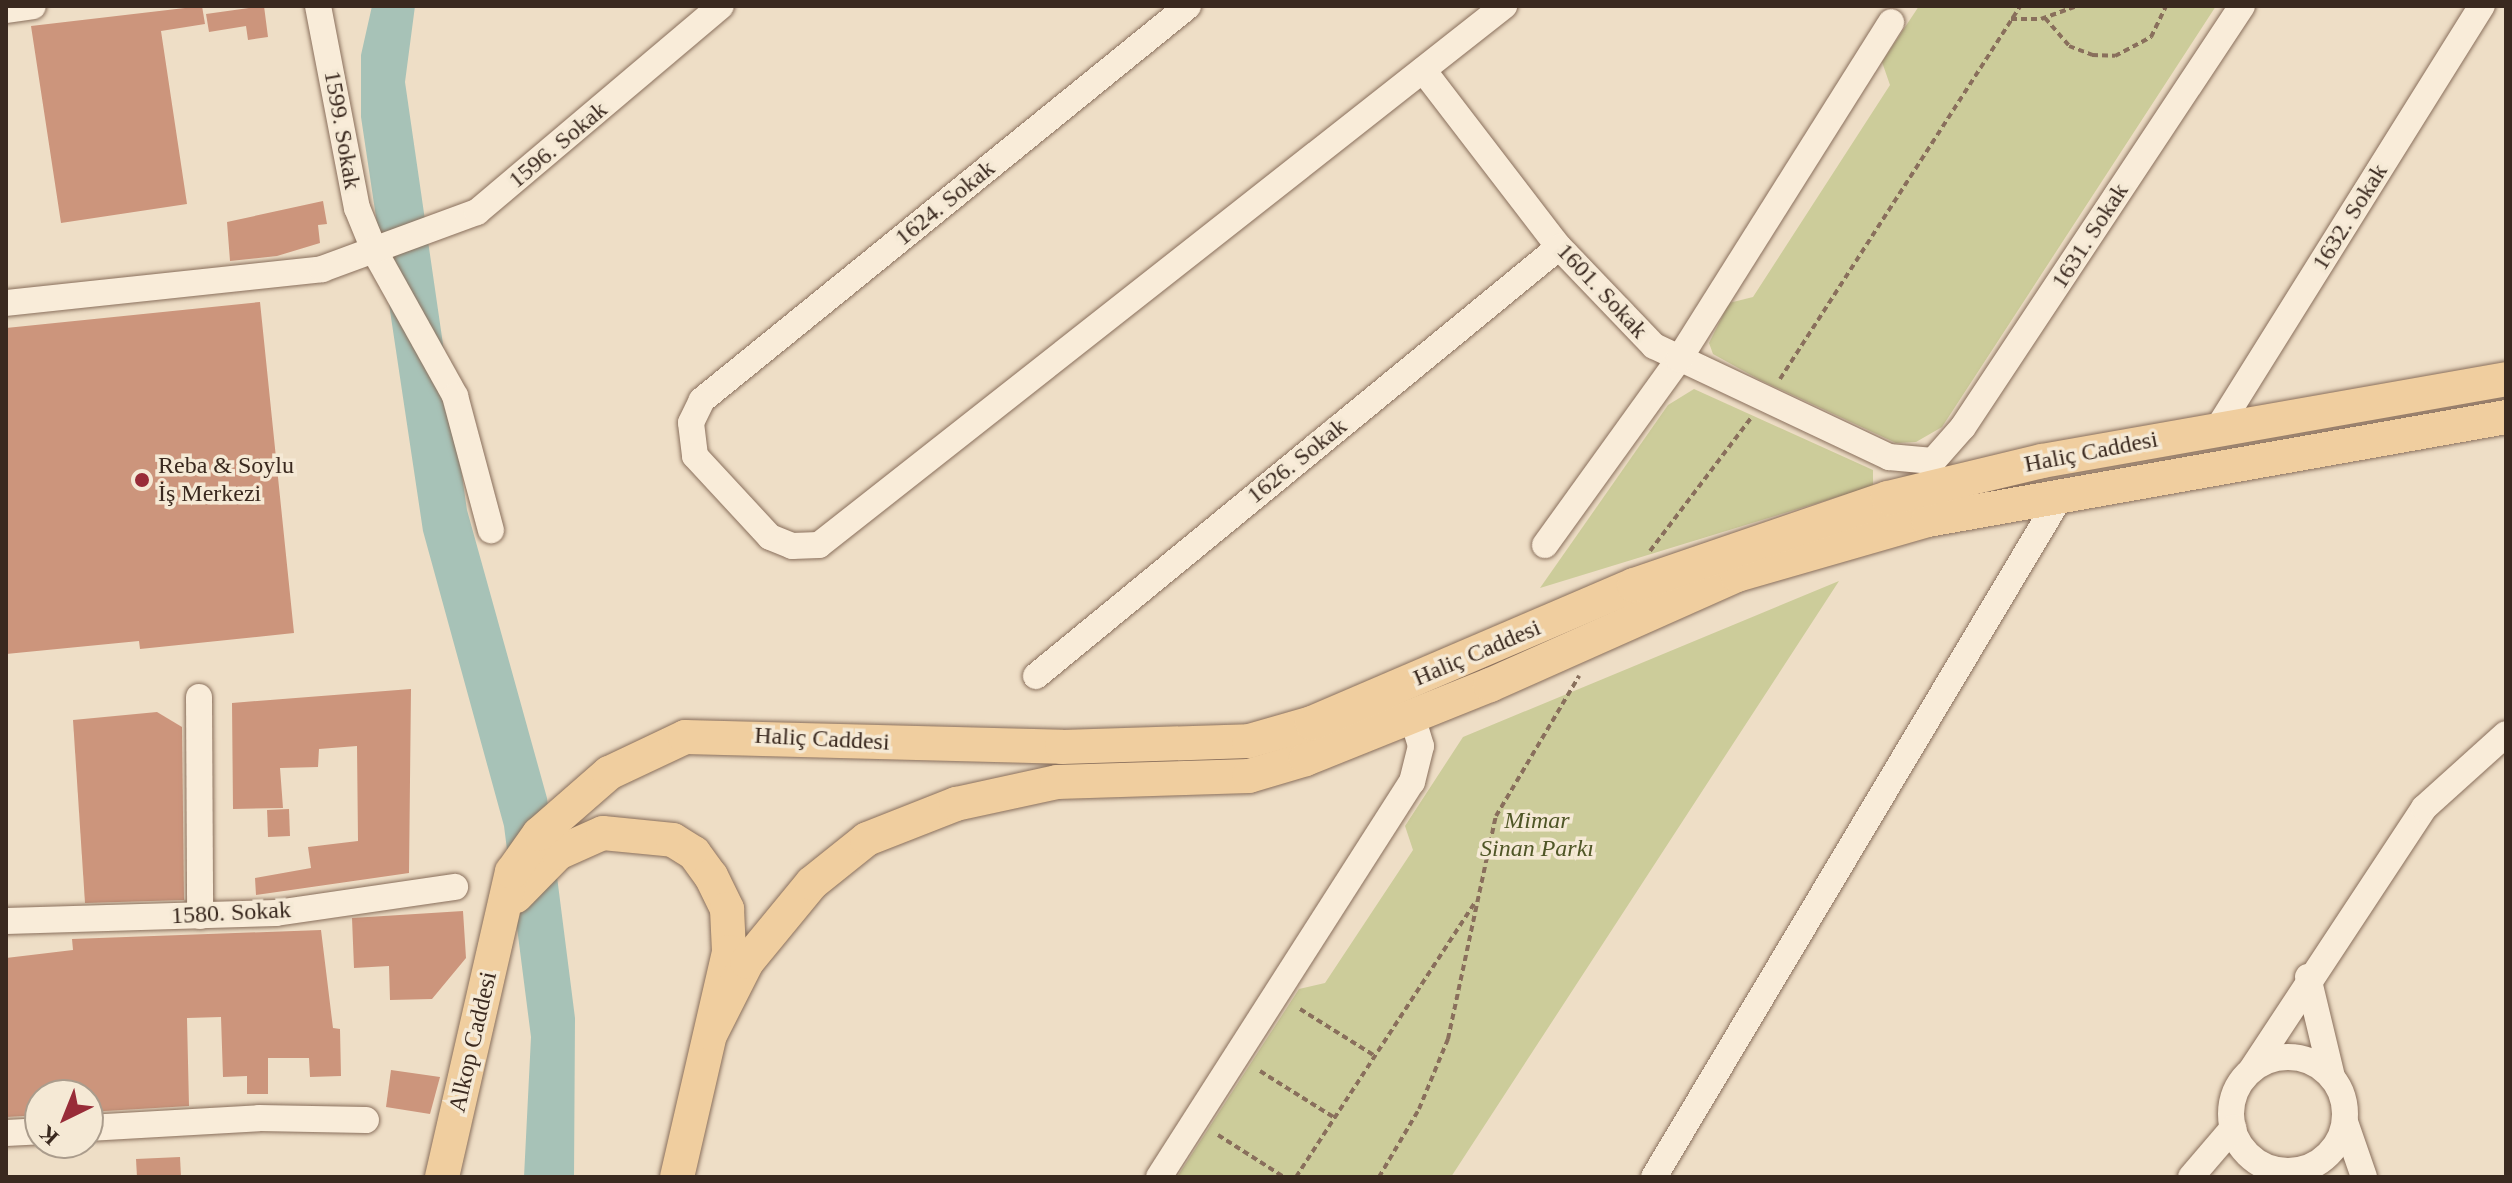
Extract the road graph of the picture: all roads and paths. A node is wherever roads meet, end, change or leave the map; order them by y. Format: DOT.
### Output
graph roads {
  1 [pos="33,6"];
  2 [pos="318,6"];
  3 [pos="721,6"];
  4 [pos="1188,6"];
  5 [pos="1504,6"];
  6 [pos="2020,6"];
  7 [pos="2077,6"];
  8 [pos="2166,6"];
  9 [pos="2242,6"];
  10 [pos="2482,6"];
  11 [pos="6,10"];
  12 [pos="2045,18"];
  13 [pos="2011,19"];
  14 [pos="1891,22"];
  15 [pos="1423,70"];
  16 [pos="1559,247"];
  17 [pos="375,252"];
  18 [pos="6,303"];
  19 [pos="1679,359"];
  20 [pos="2506,379"];
  21 [pos="1766,398"];
  22 [pos="2506,417"];
  23 [pos="2218,428"];
  24 [pos="1941,472"];
  25 [pos="2060,497"];
  26 [pos="1963,514"];
  27 [pos="491,530"];
  28 [pos="1545,545"];
  29 [pos="1649,580"];
  30 [pos="1583,670"];
  31 [pos="1036,676"];
  32 [pos="199,697"];
  33 [pos="1412,717"];
  34 [pos="2506,734"];
  35 [pos="455,887"];
  36 [pos="1476,900"];
  37 [pos="504,907"];
  38 [pos="200,916"];
  39 [pos="6,921"];
  40 [pos="2308,977"];
  41 [pos="1300,1009"];
  42 [pos="711,1033"];
  43 [pos="1375,1056"];
  44 [pos="2252,1069"];
  45 [pos="1260,1071"];
  46 [pos="2332,1077"];
  47 [pos="1335,1118"];
  48 [pos="366,1120"];
  49 [pos="2345,1122"];
  50 [pos="104,1127"];
  51 [pos="2233,1128"];
  52 [pos="1218,1135"];
  53 [pos="2304,1173"];
  54 [pos="442,1177"];
  55 [pos="677,1177"];
  56 [pos="1159,1177"];
  57 [pos="1284,1177"];
  58 [pos="1296,1177"];
  59 [pos="1379,1177"];
  60 [pos="1654,1177"];
  61 [pos="2191,1177"];
  62 [pos="2364,1177"];
  1 -- 11 [label="street"];
  2 -- 17 [label="street, 1599. Sokak"];
  3 -- 17 [label="street, 1596. Sokak"];
  4 -- 15 [label="street, 1624. Sokak"];
  5 -- 15 [label="street"];
  6 -- 13 [label="path"];
  7 -- 12 [label="path"];
  8 -- 12 [label="path"];
  9 -- 24 [label="street, 1631. Sokak"];
  10 -- 23 [label="street, 1632. Sokak"];
  12 -- 13 [label="path"];
  13 -- 21 [label="path"];
  14 -- 19 [label="street"];
  15 -- 16 [label="street, 1601. Sokak"];
  16 -- 19 [label="street, 1601. Sokak"];
  16 -- 31 [label="street, 1626. Sokak"];
  17 -- 18 [label="street, 1596. Sokak"];
  17 -- 27 [label="street, 1599. Sokak"];
  19 -- 21 [label="street, 1601. Sokak"];
  19 -- 28 [label="street"];
  20 -- 23 [label="main road, Haliç Caddesi"];
  21 -- 24 [label="street, 1601. Sokak"];
  21 -- 29 [label="path"];
  22 -- 25 [label="main road, Haliç Caddesi"];
  23 -- 24 [label="main road, Haliç Caddesi"];
  24 -- 26 [label="main road"];
  24 -- 29 [label="main road, Haliç Caddesi"];
  25 -- 26 [label="main road, Haliç Caddesi"];
  25 -- 60 [label="street"];
  26 -- 33 [label="main road, Haliç Caddesi"];
  29 -- 37 [label="main road, Haliç Caddesi"];
  30 -- 36 [label="path"];
  32 -- 38 [label="street"];
  33 -- 42 [label="main road, Haliç Caddesi"];
  33 -- 56 [label="street"];
  34 -- 40 [label="street"];
  35 -- 38 [label="street, 1580. Sokak"];
  36 -- 43 [label="path"];
  36 -- 59 [label="path"];
  37 -- 42 [label="main road"];
  37 -- 54 [label="main road, Alkop Caddesi"];
  38 -- 39 [label="street, 1580. Sokak"];
  40 -- 44 [label="street"];
  40 -- 46 [label="street"];
  41 -- 43 [label="path"];
  42 -- 55 [label="main road"];
  43 -- 47 [label="path"];
  44 -- 46 [label="street"];
  44 -- 51 [label="street"];
  45 -- 47 [label="path"];
  46 -- 49 [label="street"];
  47 -- 58 [label="path"];
  48 -- 50 [label="street"];
  49 -- 53 [label="street"];
  49 -- 62 [label="street"];
  51 -- 53 [label="street"];
  51 -- 61 [label="street"];
  52 -- 57 [label="path"];
}
